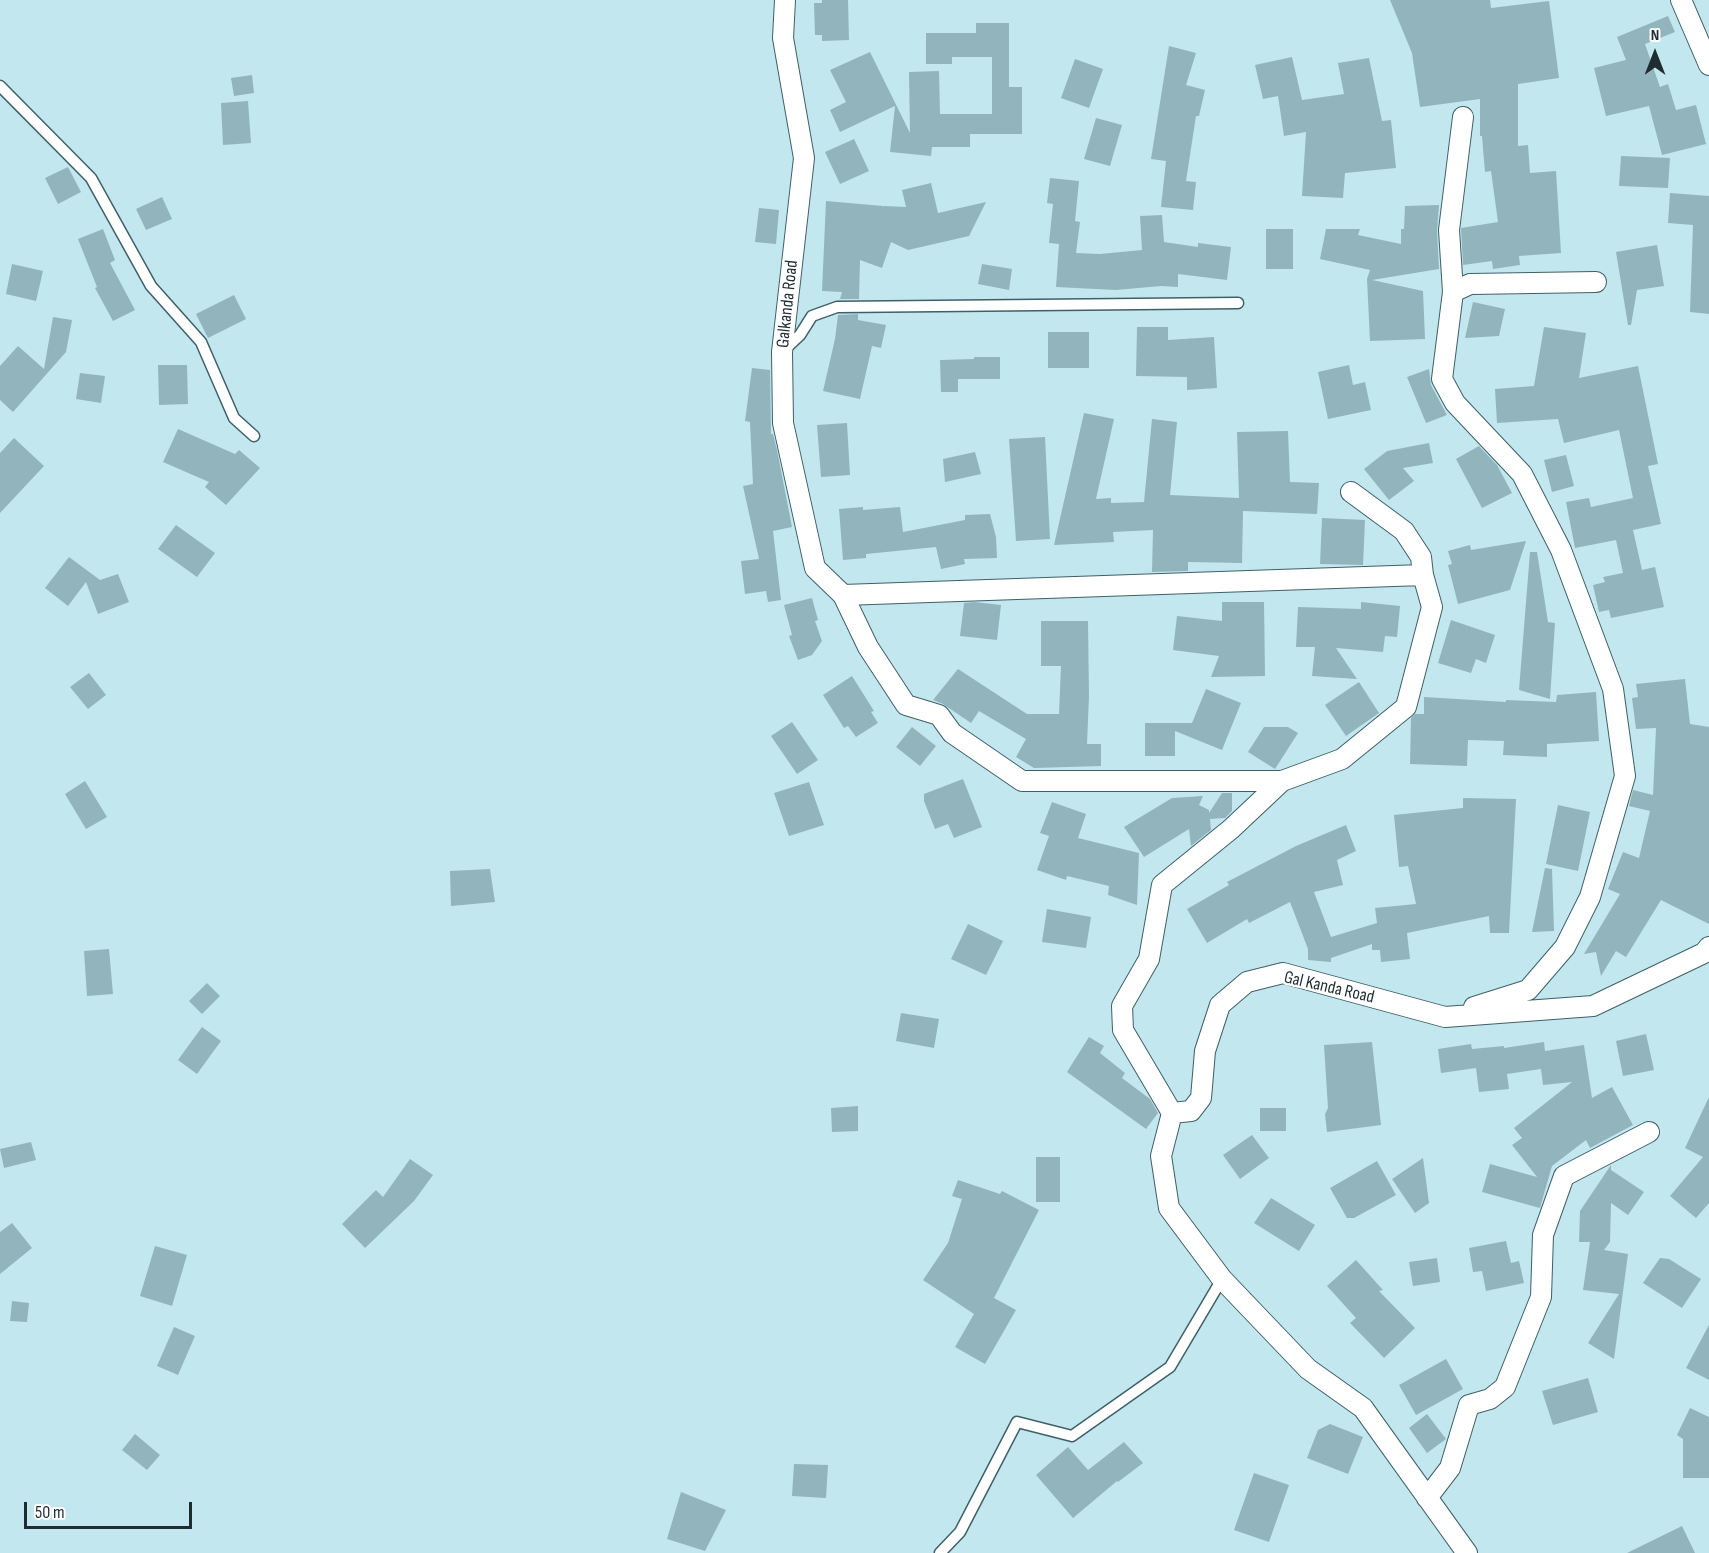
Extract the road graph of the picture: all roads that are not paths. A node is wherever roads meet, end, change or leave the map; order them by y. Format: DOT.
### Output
graph roads {
  1 [pos="785,0"];
  2 [pos="1681,0"];
  3 [pos="1709,65"];
  4 [pos="0,86"];
  5 [pos="1463,117"];
  6 [pos="1596,282"];
  7 [pos="1453,292"];
  8 [pos="1238,303"];
  9 [pos="782,352"];
  10 [pos="254,436"];
  11 [pos="1351,492"];
  12 [pos="1423,575"];
  13 [pos="843,595"];
  14 [pos="1282,780"];
  15 [pos="1709,947"];
  16 [pos="1445,1017"];
  17 [pos="1172,1113"];
  18 [pos="1649,1132"];
  19 [pos="1222,1279"];
  20 [pos="1427,1498"];
  21 [pos="940,1553"];
  22 [pos="1467,1553"];
  1 -- 9 [label="street, Galkanda Road"];
  2 -- 3 [label="street"];
  4 -- 10 [label="lane"];
  5 -- 7 [label="street"];
  6 -- 7 [label="street"];
  7 -- 16 [label="street"];
  8 -- 9 [label="lane"];
  9 -- 13 [label="street, Galkanda Road"];
  11 -- 12 [label="street"];
  12 -- 13 [label="street"];
  12 -- 14 [label="street"];
  13 -- 14 [label="street"];
  14 -- 17 [label="street"];
  15 -- 16 [label="street, Gal Kanda Road"];
  16 -- 17 [label="street, Gal Kanda Road"];
  17 -- 19 [label="street"];
  18 -- 20 [label="street"];
  19 -- 20 [label="street"];
  19 -- 21 [label="lane"];
  20 -- 22 [label="street"];
}
